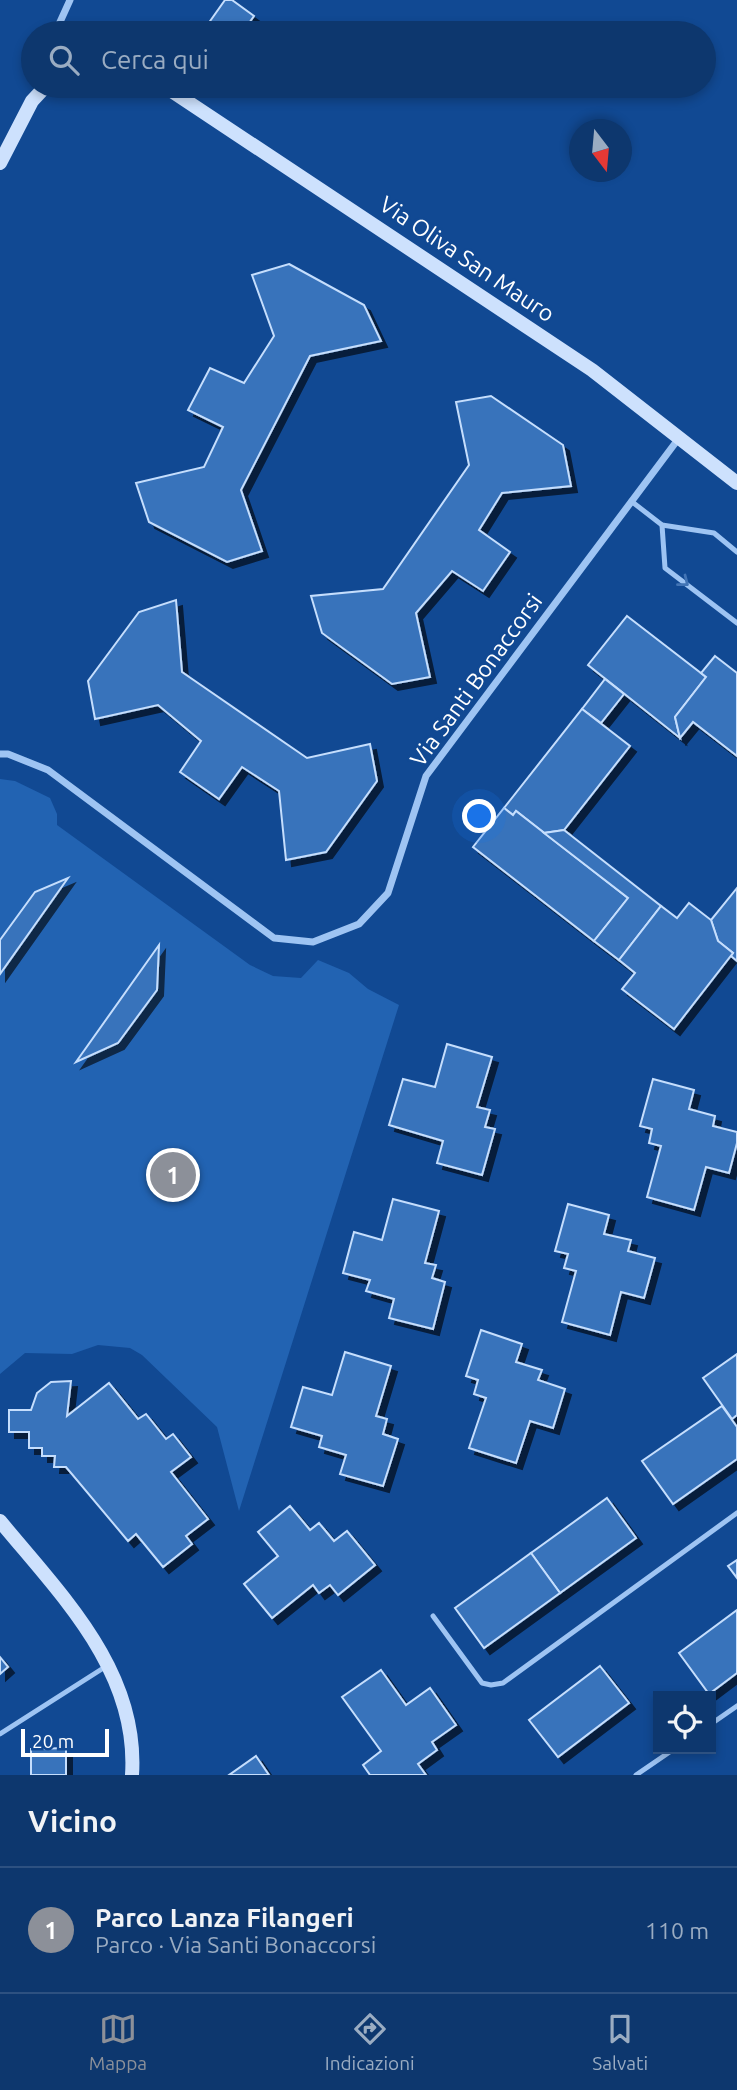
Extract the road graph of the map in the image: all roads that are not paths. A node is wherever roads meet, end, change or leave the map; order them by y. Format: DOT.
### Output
graph roads {
  1 [pos="70,0"];
  2 [pos="60,21"];
  3 [pos="35,98"];
  4 [pos="182,98"];
  5 [pos="0,163"];
  6 [pos="679,438"];
  7 [pos="737,483"];
  8 [pos="631,501"];
  9 [pos="662,525"];
  10 [pos="737,552"];
  11 [pos="737,623"];
  12 [pos="0,754"];
  13 [pos="737,1513"];
  14 [pos="0,1521"];
  15 [pos="433,1616"];
  16 [pos="108,1665"];
  17 [pos="737,1706"];
  18 [pos="716,1721"];
  19 [pos="0,1734"];
  20 [pos="667,1754"];
  21 [pos="132,1775"];
  22 [pos="636,1775"];
  1 -- 2 [label="street"];
  3 -- 5 [label="street"];
  4 -- 6 [label="street, Via Oliva San Mauro"];
  6 -- 7 [label="street, Via Oliva San Mauro"];
  6 -- 8 [label="street, Via Santi Bonaccorsi"];
  8 -- 9 [label="lane"];
  8 -- 12 [label="street, Via Santi Bonaccorsi"];
  9 -- 10 [label="lane"];
  9 -- 11 [label="lane, one-way"];
  13 -- 15 [label="lane"];
  14 -- 16 [label="street"];
  16 -- 19 [label="lane"];
  16 -- 21 [label="street"];
  17 -- 18 [label="lane"];
  20 -- 22 [label="lane"];
}
